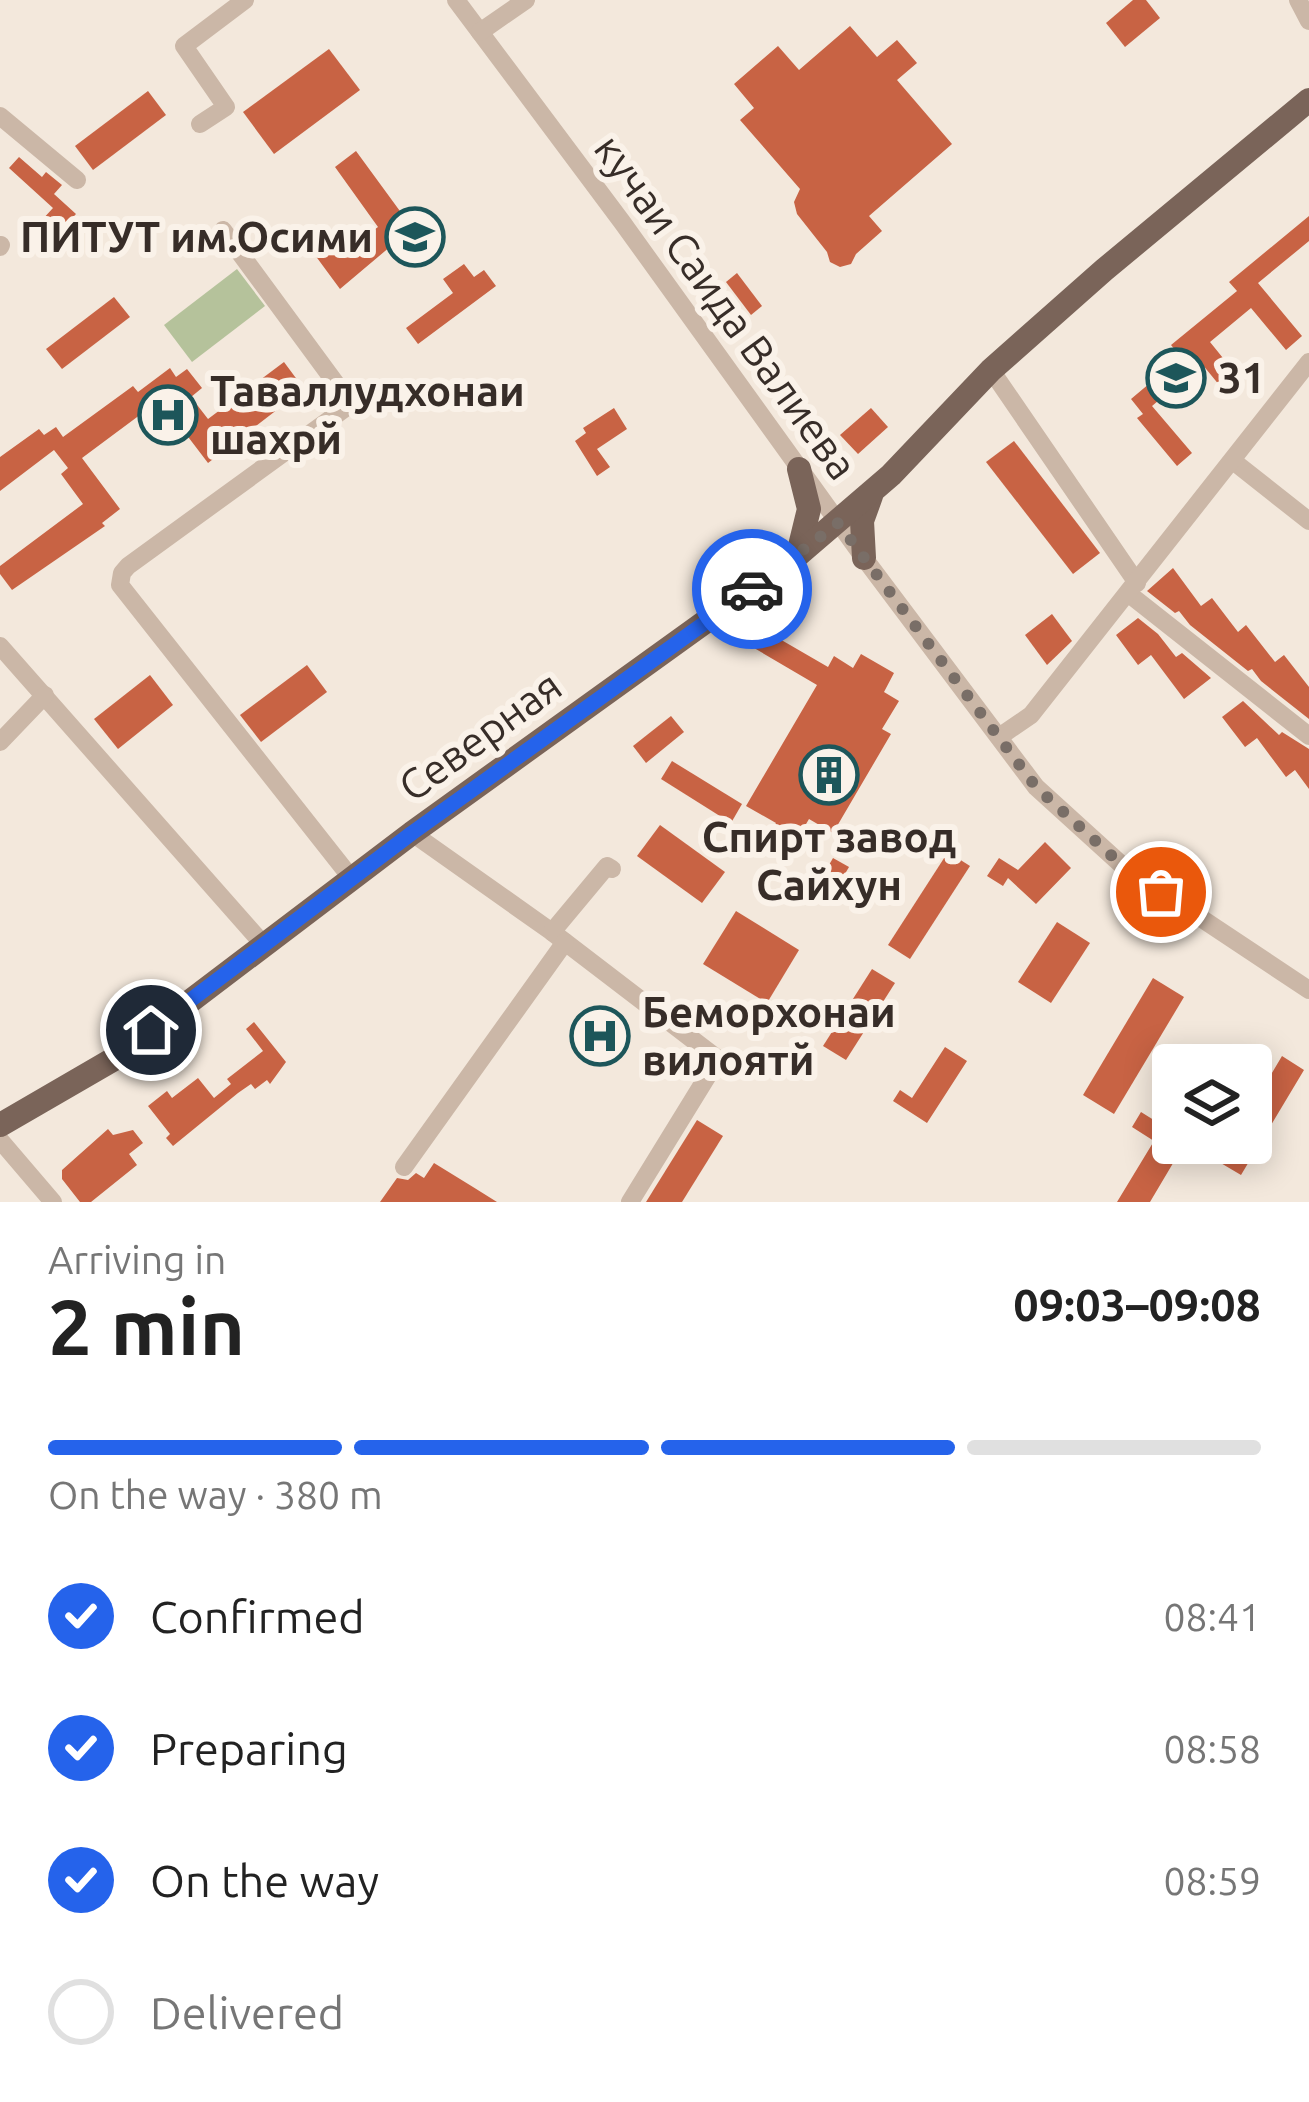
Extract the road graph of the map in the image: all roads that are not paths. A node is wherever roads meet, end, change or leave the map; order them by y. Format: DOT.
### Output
graph roads {
  1 [pos="245,0"];
  2 [pos="456,0"];
  3 [pos="526,0"];
  4 [pos="1298,0"];
  5 [pos="1309,21"];
  6 [pos="480,32"];
  7 [pos="1304,113"];
  8 [pos="0,116"];
  9 [pos="200,124"];
  10 [pos="77,181"];
  11 [pos="223,230"];
  12 [pos="1309,362"];
  13 [pos="992,370"];
  14 [pos="1233,461"];
  15 [pos="799,469"];
  16 [pos="872,493"];
  17 [pos="1309,521"];
  18 [pos="838,523"];
  19 [pos="798,555"];
  20 [pos="863,558"];
  21 [pos="1133,588"];
  22 [pos="0,646"];
  23 [pos="45,695"];
  24 [pos="1309,736"];
  25 [pos="999,737"];
  26 [pos="0,742"];
  27 [pos="412,833"];
  28 [pos="612,869"];
  29 [pos="352,879"];
  30 [pos="558,937"];
  31 [pos="262,944"];
  32 [pos="1309,990"];
  33 [pos="0,1124"];
  34 [pos="0,1140"];
  35 [pos="404,1167"];
  36 [pos="53,1202"];
  37 [pos="630,1202"];
  1 -- 9 [label="street"];
  2 -- 6 [label="street, кучаи Саида Валиева"];
  3 -- 6 [label="street"];
  4 -- 5 [label="street"];
  6 -- 15 [label="street, кучаи Саида Валиева"];
  7 -- 13 [label="main road, Северная"];
  8 -- 10 [label="street"];
  11 -- 29 [label="street"];
  12 -- 14 [label="street"];
  13 -- 16 [label="main road, Северная"];
  13 -- 21 [label="street"];
  14 -- 17 [label="street"];
  14 -- 21 [label="street"];
  15 -- 18 [label="street, кучаи Саида Валиева"];
  15 -- 19 [label="main road"];
  16 -- 18 [label="main road, Северная"];
  16 -- 20 [label="main road"];
  18 -- 19 [label="main road, Северная"];
  18 -- 20 [label="street, кучаи Саида Валиева"];
  19 -- 27 [label="main road, Северная"];
  20 -- 25 [label="street, кучаи Саида Валиева"];
  21 -- 24 [label="street"];
  21 -- 25 [label="street"];
  22 -- 23 [label="street"];
  23 -- 26 [label="street"];
  23 -- 31 [label="street"];
  25 -- 32 [label="street, кучаи Саида Валиева"];
  27 -- 29 [label="main road, Северная"];
  27 -- 30 [label="street"];
  28 -- 30 [label="street"];
  29 -- 31 [label="main road, Северная"];
  30 -- 35 [label="street"];
  30 -- 37 [label="street"];
  31 -- 33 [label="main road, Северная"];
  34 -- 36 [label="street"];
}
